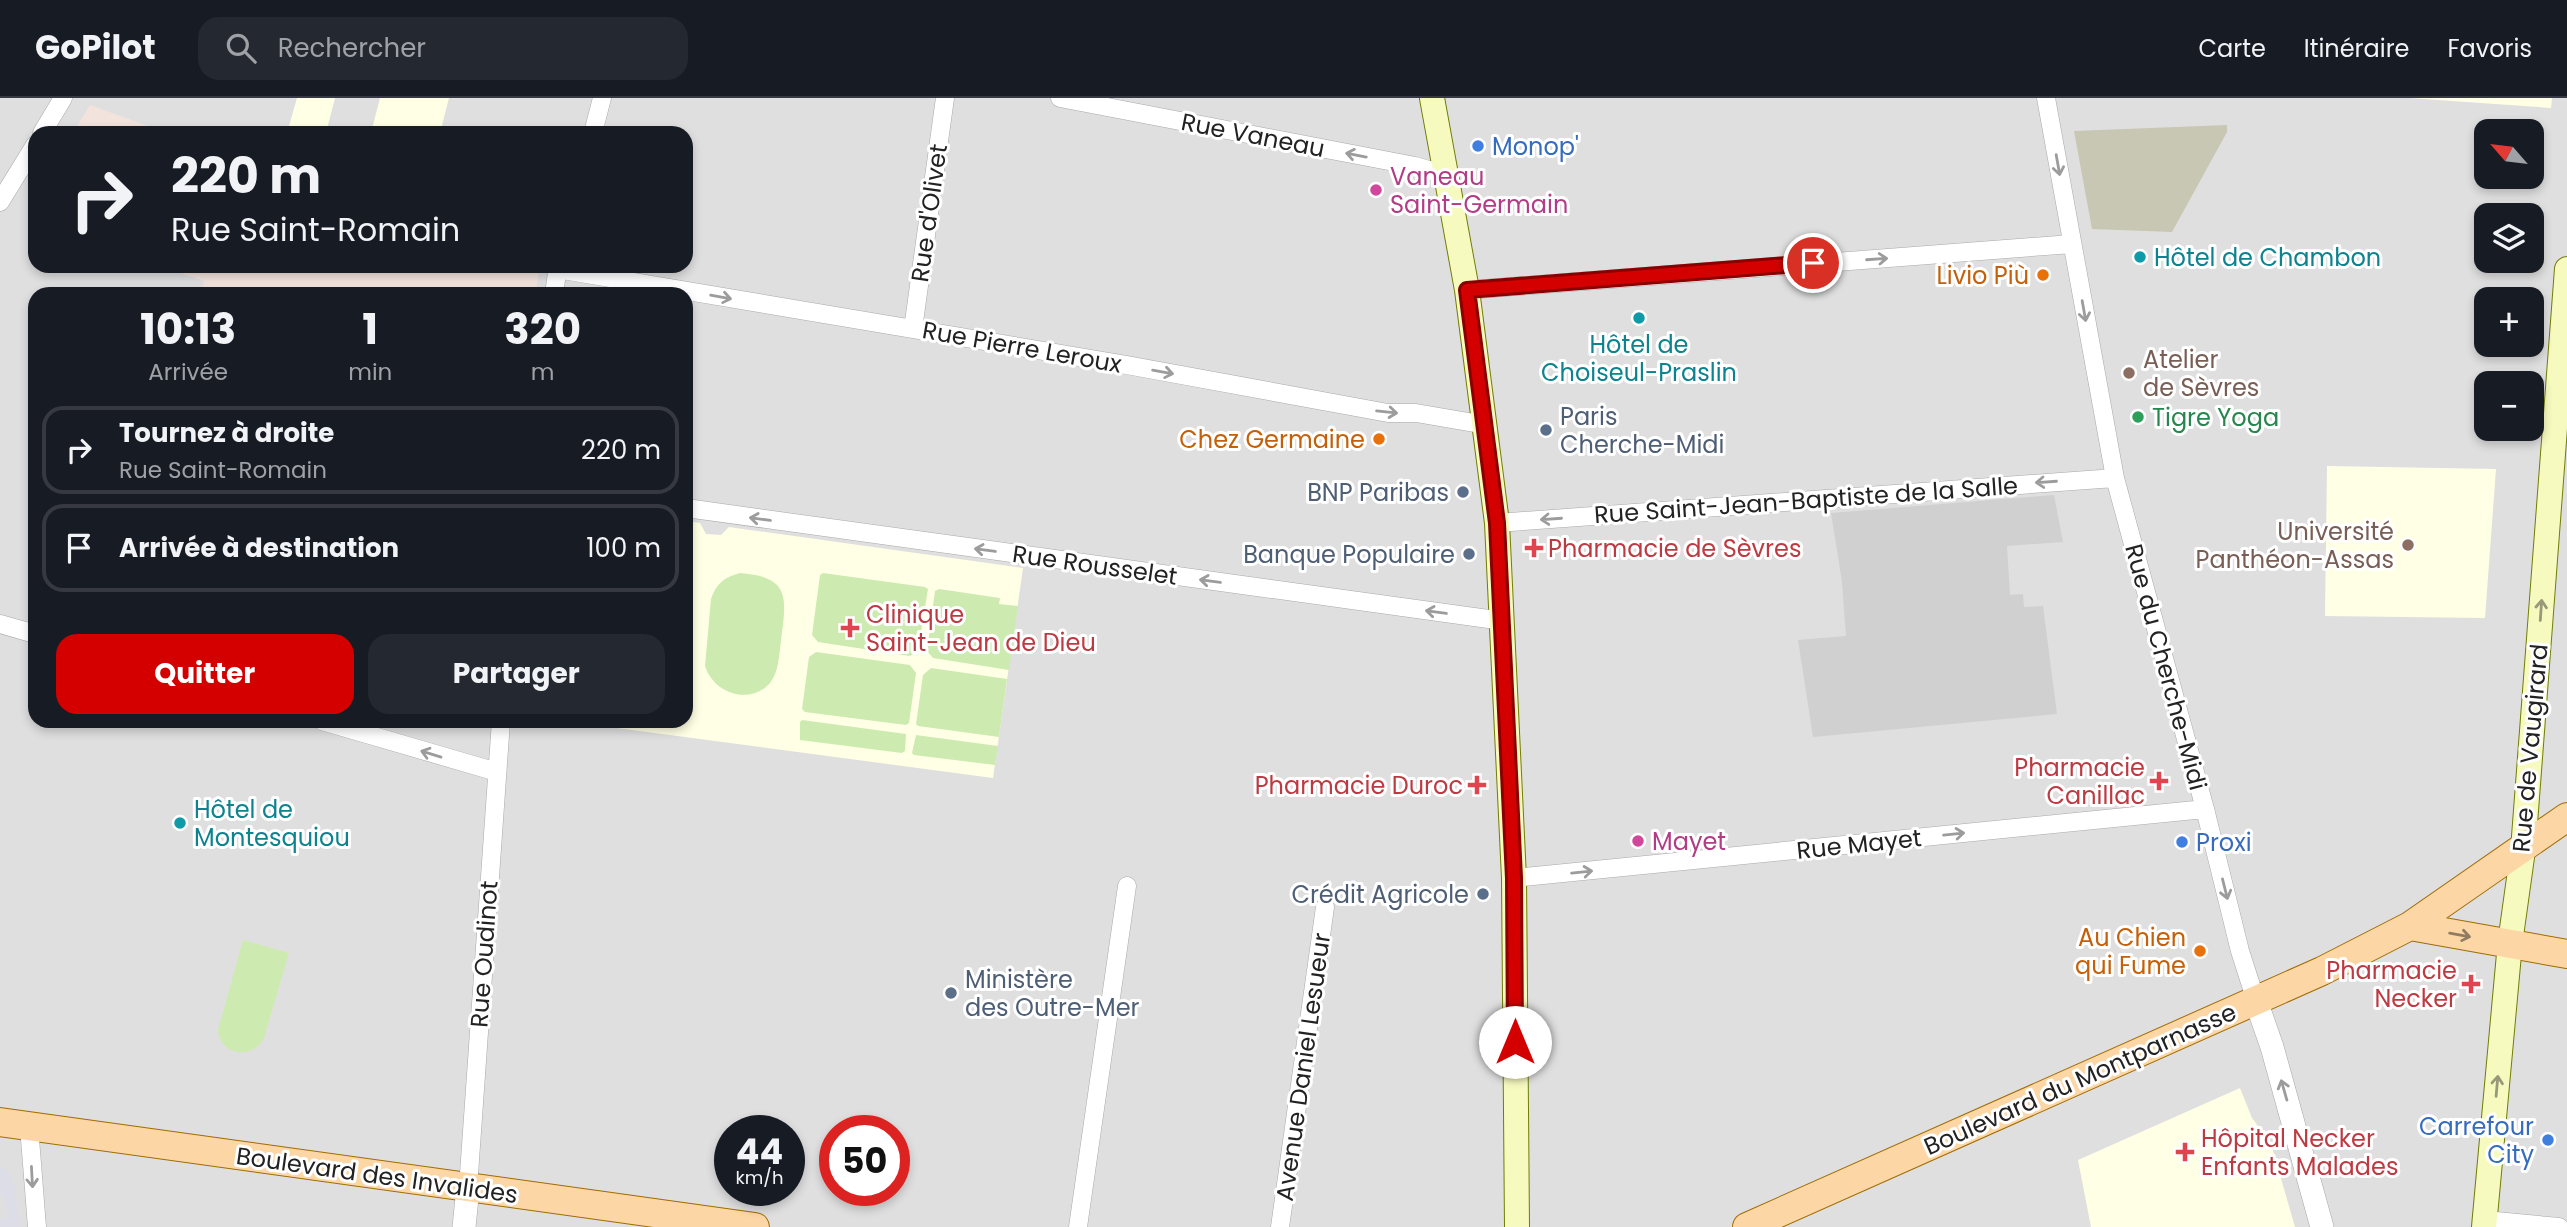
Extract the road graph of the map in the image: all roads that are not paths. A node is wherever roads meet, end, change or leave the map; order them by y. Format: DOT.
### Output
graph roads {
  1 [pos="63,98"];
  2 [pos="602,98"];
  3 [pos="945,98"];
  4 [pos="1060,98"];
  5 [pos="1432,98"];
  6 [pos="2046,98"];
  7 [pos="46,126"];
  8 [pos="595,126"];
  9 [pos="28,156"];
  10 [pos="1446,175"];
  11 [pos="0,202"];
  12 [pos="2072,244"];
  13 [pos="2567,269"];
  14 [pos="587,273"];
  15 [pos="669,287"];
  16 [pos="1467,290"];
  17 [pos="693,291"];
  18 [pos="913,329"];
  19 [pos="1486,425"];
  20 [pos="2115,478"];
  21 [pos="693,509"];
  22 [pos="1497,523"];
  23 [pos="1503,621"];
  24 [pos="0,624"];
  25 [pos="28,632"];
  26 [pos="346,728"];
  27 [pos="500,728"];
  28 [pos="497,772"];
  29 [pos="2205,809"];
  30 [pos="2567,817"];
  31 [pos="2522,850"];
  32 [pos="1514,878"];
  33 [pos="1126,886"];
  34 [pos="1325,907"];
  35 [pos="2410,926"];
  36 [pos="2510,943"];
  37 [pos="2567,954"];
  38 [pos="2256,1001"];
  39 [pos="0,1122"];
  40 [pos="29,1126"];
  41 [pos="468,1188"];
  42 [pos="2484,1224"];
  43 [pos="37,1227"];
  44 [pos="464,1227"];
  45 [pos="755,1227"];
  46 [pos="1078,1227"];
  47 [pos="1280,1227"];
  48 [pos="1517,1227"];
  49 [pos="1747,1227"];
  50 [pos="2322,1227"];
  51 [pos="2559,1227"];
  1 -- 7 [label="street"];
  2 -- 8 [label="street"];
  3 -- 18 [label="street, Rue d'Olivet"];
  10 -- 4 [label="street, Rue Vaneau, one-way"];
  5 -- 10 [label="main road"];
  6 -- 12 [label="street, Rue du Cherche-Midi, one-way"];
  9 -- 11 [label="street"];
  10 -- 16 [label="main road"];
  16 -- 12 [label="street, one-way"];
  12 -- 20 [label="street, Rue du Cherche-Midi, one-way"];
  31 -- 13 [label="main road, Rue de Vaugirard, one-way"];
  14 -- 15 [label="street, Rue Pierre Leroux, one-way"];
  16 -- 19 [label="main road"];
  17 -- 18 [label="street, Rue Pierre Leroux, one-way"];
  18 -- 19 [label="street, Rue Pierre Leroux, one-way"];
  19 -- 22 [label="main road"];
  20 -- 22 [label="street, Rue Saint-Jean-Baptiste de la Salle, one-way"];
  20 -- 29 [label="street, Rue du Cherche-Midi"];
  23 -- 21 [label="street, Rue Rousselet, one-way"];
  22 -- 23 [label="main road"];
  23 -- 32 [label="main road"];
  24 -- 25 [label="street"];
  28 -- 26 [label="street, one-way"];
  27 -- 28 [label="street, Rue Oudinot"];
  28 -- 41 [label="street, Rue Oudinot"];
  32 -- 29 [label="street, Rue Mayet, one-way"];
  29 -- 38 [label="street, Rue du Cherche-Midi, one-way"];
  30 -- 31 [label="main road, Boulevard du Montparnasse"];
  31 -- 35 [label="main road, Boulevard du Montparnasse"];
  31 -- 36 [label="main road, Rue de Vaugirard"];
  32 -- 48 [label="main road"];
  33 -- 46 [label="street"];
  34 -- 47 [label="street, Avenue Daniel Lesueur"];
  35 -- 36 [label="main road, one-way"];
  35 -- 38 [label="main road, Boulevard du Montparnasse"];
  36 -- 37 [label="main road"];
  42 -- 36 [label="main road, Rue de Vaugirard, one-way"];
  38 -- 49 [label="main road, Boulevard du Montparnasse"];
  50 -- 38 [label="street, Rue du Cherche-Midi, one-way"];
  39 -- 40 [label="main road, Boulevard des Invalides"];
  40 -- 41 [label="main road, Boulevard des Invalides"];
  40 -- 43 [label="street, one-way"];
  41 -- 44 [label="street"];
  41 -- 45 [label="main road, Boulevard des Invalides"];
  42 -- 51 [label="street"];
}
